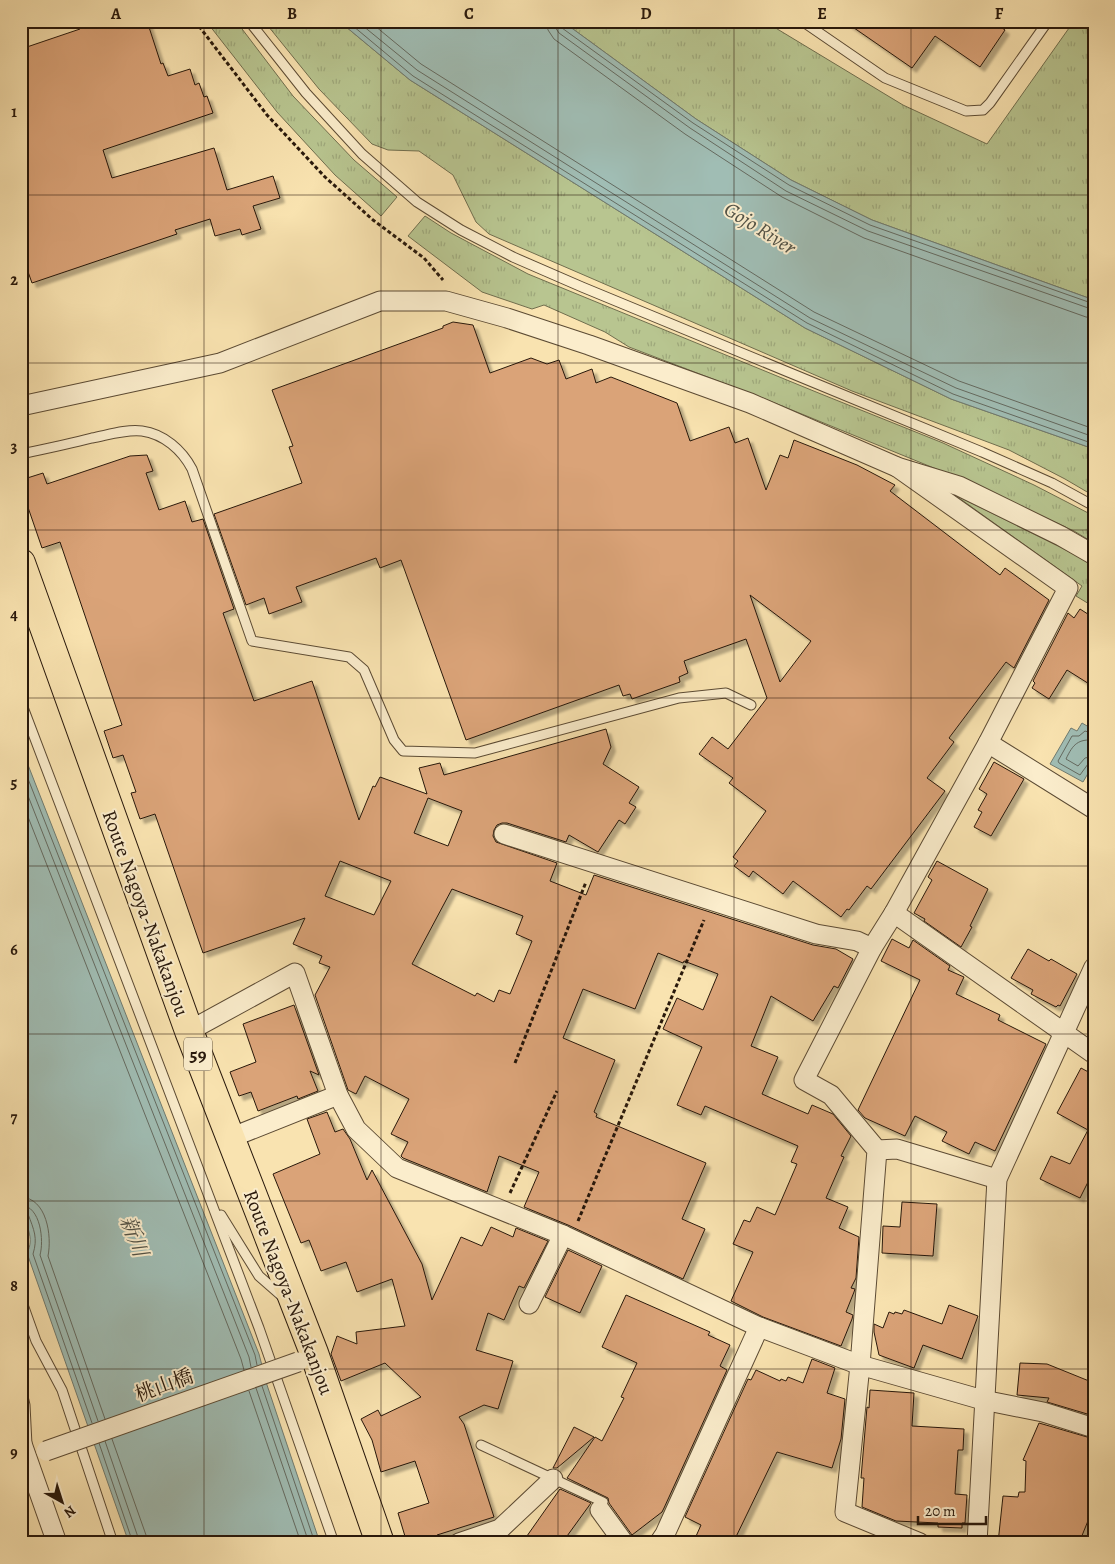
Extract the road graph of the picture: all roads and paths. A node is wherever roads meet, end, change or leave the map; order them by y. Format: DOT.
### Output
graph roads {
  1 [pos="196,21"];
  2 [pos="249,21"];
  3 [pos="802,21"];
  4 [pos="1048,21"];
  5 [pos="446,301"];
  6 [pos="21,406"];
  7 [pos="21,454"];
  8 [pos="897,467"];
  9 [pos="1094,506"];
  10 [pos="1094,555"];
  11 [pos="21,563"];
  12 [pos="21,702"];
  13 [pos="751,705"];
  14 [pos="988,743"];
  15 [pos="1094,809"];
  16 [pos="504,834"];
  17 [pos="594,863"];
  18 [pos="712,901"];
  19 [pos="894,913"];
  20 [pos="872,948"];
  21 [pos="1094,967"];
  22 [pos="189,1031"];
  23 [pos="1065,1032"];
  24 [pos="1094,1054"];
  25 [pos="515,1063"];
  26 [pos="557,1092"];
  27 [pos="338,1095"];
  28 [pos="230,1138"];
  29 [pos="877,1150"];
  30 [pos="997,1180"];
  31 [pos="210,1198"];
  32 [pos="502,1210"];
  33 [pos="567,1237"];
  34 [pos="21,1300"];
  35 [pos="529,1304"];
  36 [pos="296,1309"];
  37 [pos="759,1327"];
  38 [pos="306,1357"];
  39 [pos="860,1364"];
  40 [pos="21,1388"];
  41 [pos="983,1400"];
  42 [pos="1094,1428"];
  43 [pos="481,1444"];
  44 [pos="25,1450"];
  45 [pos="553,1478"];
  46 [pos="30,1486"];
  47 [pos="600,1510"];
  48 [pos="57,1543"];
  49 [pos="113,1543"];
  50 [pos="334,1543"];
  51 [pos="380,1543"];
  52 [pos="460,1543"];
  53 [pos="624,1543"];
  54 [pos="659,1543"];
  55 [pos="920,1543"];
  56 [pos="976,1543"];
  1 -- 5 [label="path"];
  2 -- 9 [label="lane"];
  3 -- 4 [label="lane"];
  5 -- 6 [label="street"];
  5 -- 8 [label="street"];
  7 -- 13 [label="lane"];
  8 -- 10 [label="street"];
  8 -- 14 [label="street"];
  11 -- 22 [label="main road, Route Nagoya-Nakakanjou / 59"];
  12 -- 31 [label="lane"];
  14 -- 15 [label="street"];
  14 -- 19 [label="street"];
  16 -- 17 [label="street"];
  17 -- 18 [label="street"];
  17 -- 25 [label="path"];
  18 -- 20 [label="street"];
  18 -- 33 [label="path"];
  19 -- 20 [label="street"];
  19 -- 23 [label="street"];
  20 -- 29 [label="street"];
  21 -- 23 [label="street"];
  22 -- 27 [label="street"];
  22 -- 28 [label="main road, Route Nagoya-Nakakanjou / 59"];
  23 -- 24 [label="street"];
  23 -- 30 [label="street"];
  26 -- 32 [label="path"];
  27 -- 28 [label="street"];
  27 -- 32 [label="street"];
  28 -- 36 [label="main road, Route Nagoya-Nakakanjou / 59"];
  29 -- 30 [label="street"];
  29 -- 39 [label="street"];
  30 -- 41 [label="street"];
  31 -- 36 [label="lane"];
  31 -- 50 [label="lane"];
  32 -- 33 [label="street"];
  33 -- 35 [label="street"];
  33 -- 37 [label="street"];
  34 -- 49 [label="lane"];
  36 -- 38 [label="main road, Route Nagoya-Nakakanjou / 59"];
  37 -- 39 [label="street"];
  37 -- 54 [label="street"];
  38 -- 44 [label="street, 桃山橋, bridge"];
  38 -- 51 [label="main road, Route Nagoya-Nakakanjou / 59"];
  39 -- 41 [label="street"];
  39 -- 55 [label="street"];
  40 -- 44 [label="lane"];
  41 -- 42 [label="street"];
  41 -- 56 [label="street"];
  43 -- 45 [label="lane"];
  44 -- 46 [label="street"];
  45 -- 47 [label="lane"];
  45 -- 52 [label="street"];
  46 -- 48 [label="street"];
  47 -- 53 [label="street"];
}
